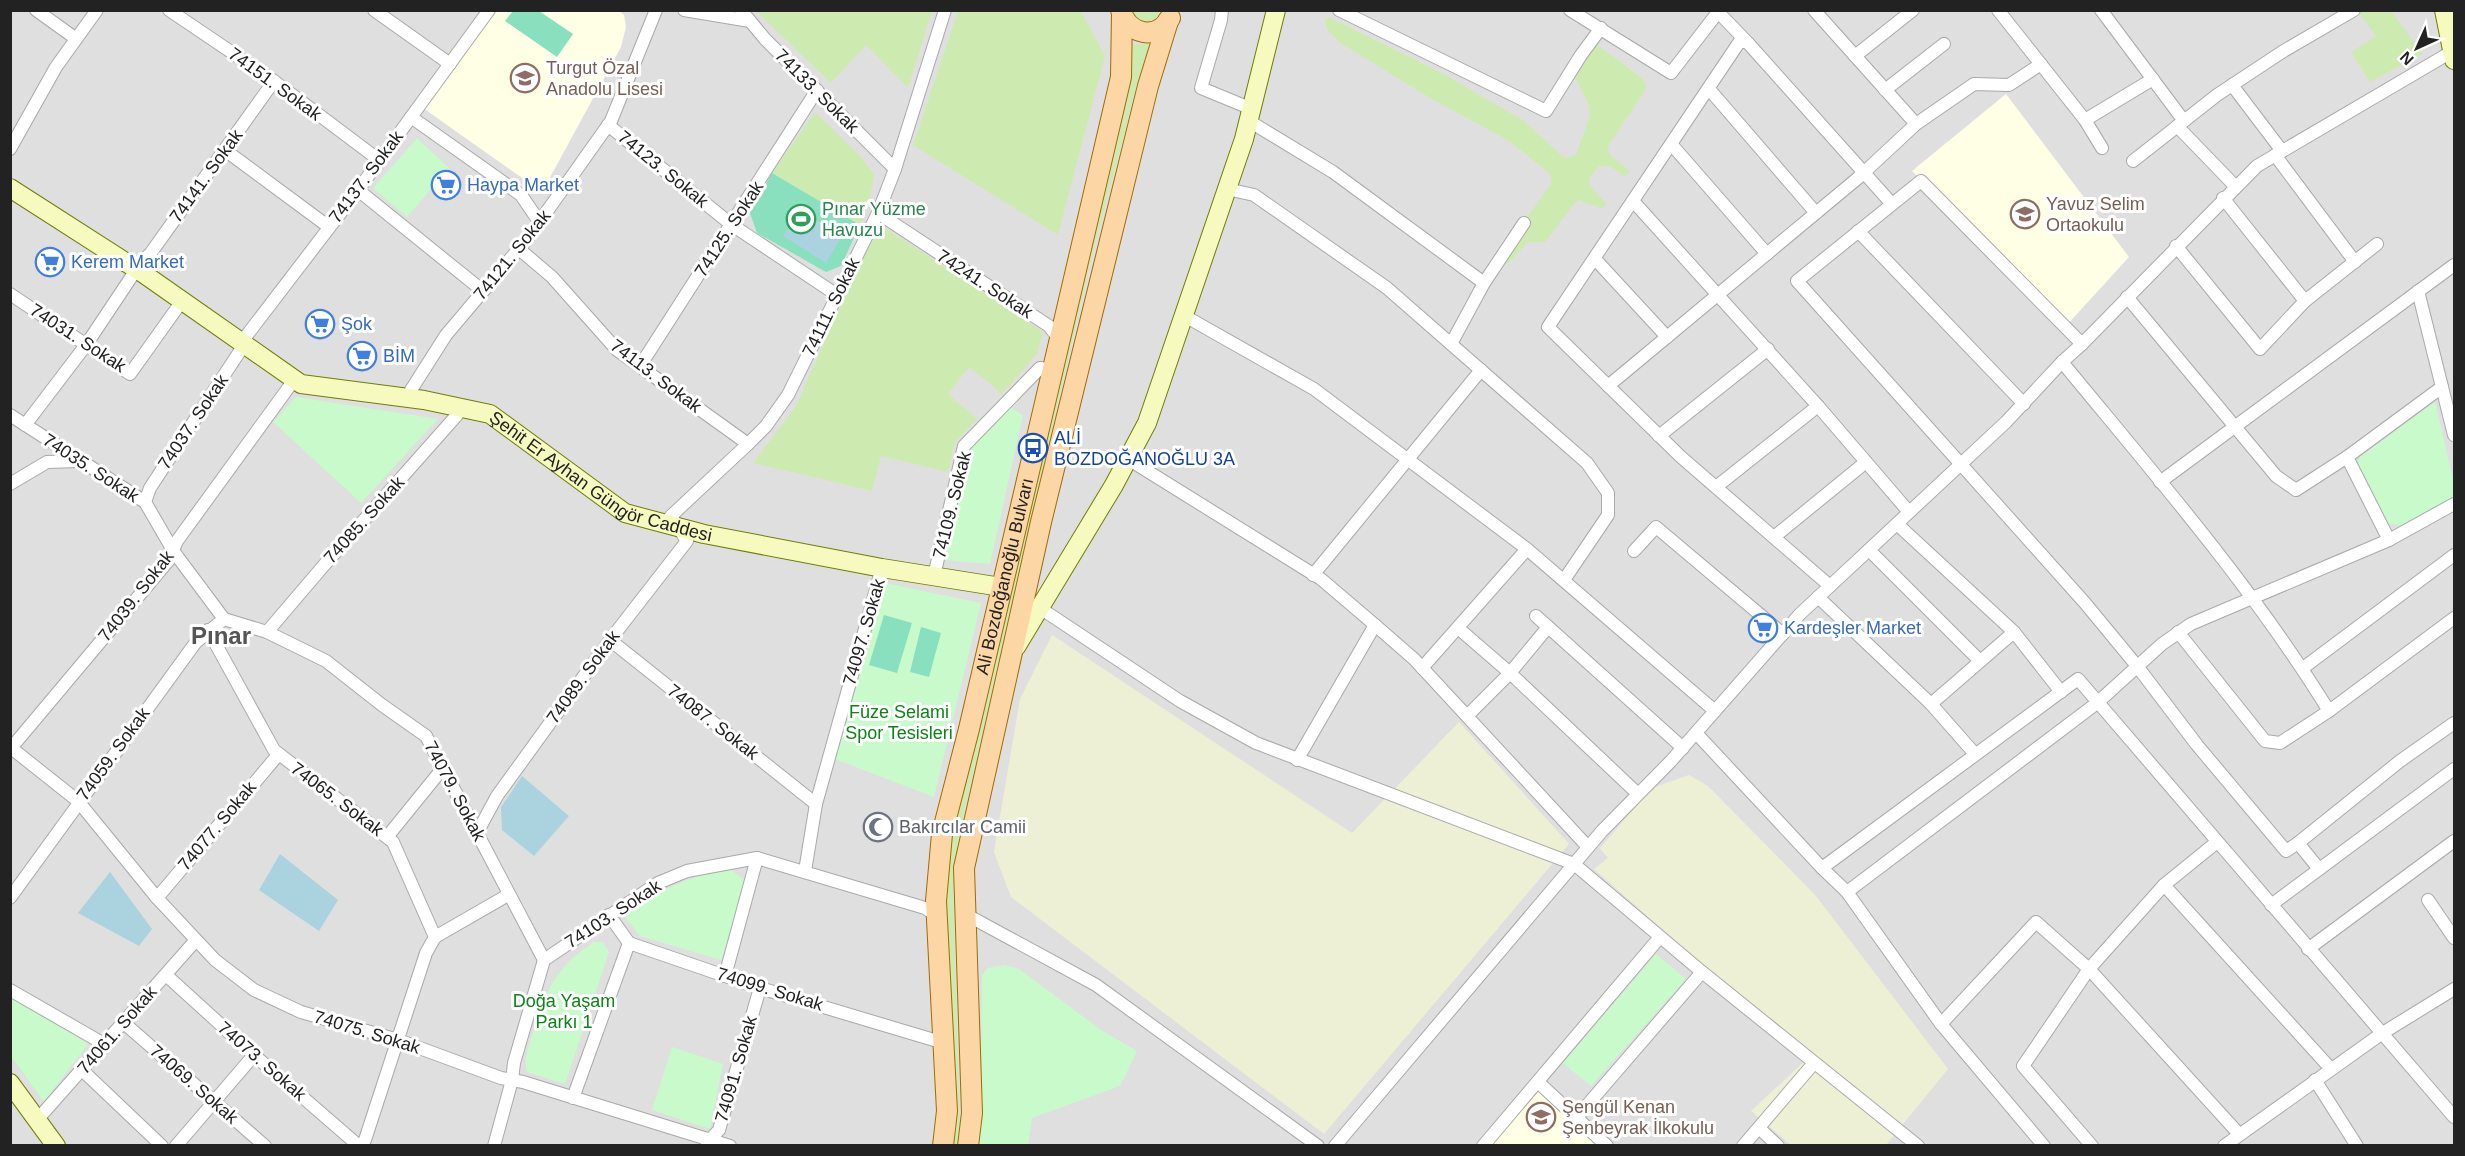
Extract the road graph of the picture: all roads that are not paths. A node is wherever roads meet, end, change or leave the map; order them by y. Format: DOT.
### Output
graph roads {
  1 [pos="36,10"];
  2 [pos="97,10"];
  3 [pos="169,10"];
  4 [pos="374,10"];
  5 [pos="489,10"];
  6 [pos="656,10"];
  7 [pos="684,10"];
  8 [pos="741,10"];
  9 [pos="945,10"];
  10 [pos="1222,10"];
  11 [pos="1276,10"];
  12 [pos="1339,10"];
  13 [pos="1570,10"];
  14 [pos="1814,10"];
  15 [pos="1913,10"];
  16 [pos="1998,10"];
  17 [pos="2101,10"];
  18 [pos="2354,10"];
  19 [pos="2444,10"];
  20 [pos="1120,11"];
  21 [pos="1170,16"];
  22 [pos="750,21"];
  23 [pos="1601,28"];
  24 [pos="75,38"];
  25 [pos="1748,43"];
  26 [pos="1944,44"];
  27 [pos="2454,55"];
  28 [pos="1855,56"];
  29 [pos="450,64"];
  30 [pos="2041,64"];
  31 [pos="2153,80"];
  32 [pos="274,81"];
  33 [pos="2232,85"];
  34 [pos="1709,89"];
  35 [pos="817,90"];
  36 [pos="1885,90"];
  37 [pos="1251,115"];
  38 [pos="411,117"];
  39 [pos="2085,120"];
  40 [pos="1916,124"];
  41 [pos="2180,124"];
  42 [pos="608,125"];
  43 [pos="1672,145"];
  44 [pos="2102,148"];
  45 [pos="10,149"];
  46 [pos="225,150"];
  47 [pos="2279,153"];
  48 [pos="379,160"];
  49 [pos="2133,161"];
  50 [pos="895,169"];
  51 [pos="1864,172"];
  52 [pos="2235,186"];
  53 [pos="10,188"];
  54 [pos="1227,189"];
  55 [pos="358,190"];
  56 [pos="2223,198"];
  57 [pos="1633,201"];
  58 [pos="1892,204"];
  59 [pos="878,213"];
  60 [pos="1816,213"];
  61 [pos="541,221"];
  62 [pos="1524,223"];
  63 [pos="732,225"];
  64 [pos="329,226"];
  65 [pos="1858,231"];
  66 [pos="2377,244"];
  67 [pos="2176,246"];
  68 [pos="519,249"];
  69 [pos="1767,254"];
  70 [pos="1595,259"];
  71 [pos="2355,262"];
  72 [pos="2454,265"];
  73 [pos="136,269"];
  74 [pos="1484,283"];
  75 [pos="483,291"];
  76 [pos="2418,291"];
  77 [pos="10,294"];
  78 [pos="1719,294"];
  79 [pos="837,295"];
  80 [pos="2127,297"];
  81 [pos="182,301"];
  82 [pos="2305,301"];
  83 [pos="1183,315"];
  84 [pos="1667,337"];
  85 [pos="1059,339"];
  86 [pos="244,343"];
  87 [pos="1451,344"];
  88 [pos="2082,344"];
  89 [pos="86,345"];
  90 [pos="1768,349"];
  91 [pos="2062,362"];
  92 [pos="640,366"];
  93 [pos="1052,370"];
  94 [pos="1481,370"];
  95 [pos="294,380"];
  96 [pos="1608,386"];
  97 [pos="2442,387"];
  98 [pos="409,398"];
  99 [pos="2024,404"];
  100 [pos="1818,406"];
  101 [pos="458,407"];
  102 [pos="10,415"];
  103 [pos="26,425"];
  104 [pos="2235,428"];
  105 [pos="2454,435"];
  106 [pos="1659,436"];
  107 [pos="748,444"];
  108 [pos="2347,458"];
  109 [pos="1128,459"];
  110 [pos="1409,460"];
  111 [pos="78,461"];
  112 [pos="1866,462"];
  113 [pos="1961,464"];
  114 [pos="2160,482"];
  115 [pos="10,484"];
  116 [pos="1716,487"];
  117 [pos="145,502"];
  118 [pos="2454,504"];
  119 [pos="1909,512"];
  120 [pos="1897,524"];
  121 [pos="679,528"];
  122 [pos="1774,537"];
  123 [pos="2389,540"];
  124 [pos="1527,549"];
  125 [pos="1869,549"];
  126 [pos="1634,551"];
  127 [pos="174,552"];
  128 [pos="2454,555"];
  129 [pos="882,568"];
  130 [pos="1313,575"];
  131 [pos="934,576"];
  132 [pos="1564,580"];
  133 [pos="1830,586"];
  134 [pos="1001,587"];
  135 [pos="1818,597"];
  136 [pos="2253,597"];
  137 [pos="1040,608"];
  138 [pos="1536,616"];
  139 [pos="2454,618"];
  140 [pos="224,619"];
  141 [pos="1375,625"];
  142 [pos="1548,627"];
  143 [pos="1458,628"];
  144 [pos="208,630"];
  145 [pos="267,632"];
  146 [pos="2014,632"];
  147 [pos="2178,632"];
  148 [pos="1783,634"];
  149 [pos="610,640"];
  150 [pos="1011,654"];
  151 [pos="1980,661"];
  152 [pos="2137,666"];
  153 [pos="1422,668"];
  154 [pos="2303,668"];
  155 [pos="1510,673"];
  156 [pos="2061,692"];
  157 [pos="2097,703"];
  158 [pos="1931,704"];
  159 [pos="1715,711"];
  160 [pos="2329,711"];
  161 [pos="1467,716"];
  162 [pos="2454,723"];
  163 [pos="1696,733"];
  164 [pos="11,747"];
  165 [pos="1683,748"];
  166 [pos="278,754"];
  167 [pos="1975,754"];
  168 [pos="1297,760"];
  169 [pos="443,768"];
  170 [pos="2454,769"];
  171 [pos="1638,794"];
  172 [pos="78,801"];
  173 [pos="816,804"];
  174 [pos="478,831"];
  175 [pos="387,837"];
  176 [pos="2454,841"];
  177 [pos="2217,842"];
  178 [pos="2298,843"];
  179 [pos="1588,847"];
  180 [pos="757,858"];
  181 [pos="1574,864"];
  182 [pos="1822,868"];
  183 [pos="2319,869"];
  184 [pos="805,871"];
  185 [pos="2164,885"];
  186 [pos="1847,892"];
  187 [pos="508,895"];
  188 [pos="10,898"];
  189 [pos="157,898"];
  190 [pos="2428,900"];
  191 [pos="2271,906"];
  192 [pos="965,914"];
  193 [pos="609,915"];
  194 [pos="937,916"];
  195 [pos="435,937"];
  196 [pos="1660,937"];
  197 [pos="2454,938"];
  198 [pos="196,940"];
  199 [pos="629,943"];
  200 [pos="2308,949"];
  201 [pos="544,960"];
  202 [pos="2089,969"];
  203 [pos="1702,972"];
  204 [pos="166,975"];
  205 [pos="725,976"];
  206 [pos="760,987"];
  207 [pos="2454,989"];
  208 [pos="10,990"];
  209 [pos="124,1023"];
  210 [pos="1941,1024"];
  211 [pos="2381,1034"];
  212 [pos="398,1040"];
  213 [pos="944,1043"];
  214 [pos="104,1044"];
  215 [pos="254,1055"];
  216 [pos="1814,1062"];
  217 [pos="82,1070"];
  218 [pos="2331,1070"];
  219 [pos="512,1080"];
  220 [pos="2315,1080"];
  221 [pos="10,1083"];
  222 [pos="1539,1083"];
  223 [pos="573,1098"];
  224 [pos="213,1101"];
  225 [pos="1576,1117"];
  226 [pos="2454,1117"];
  227 [pos="37,1120"];
  228 [pos="1759,1128"];
  229 [pos="2239,1134"];
  230 [pos="707,1142"];
  231 [pos="56,1146"];
  232 [pos="162,1146"];
  233 [pos="176,1146"];
  234 [pos="265,1146"];
  235 [pos="360,1146"];
  236 [pos="494,1146"];
  237 [pos="730,1146"];
  238 [pos="944,1146"];
  239 [pos="968,1146"];
  240 [pos="1318,1146"];
  241 [pos="1335,1146"];
  242 [pos="1484,1146"];
  243 [pos="1607,1146"];
  244 [pos="1743,1146"];
  245 [pos="1778,1146"];
  246 [pos="1918,1146"];
  247 [pos="2044,1146"];
  248 [pos="2092,1146"];
  249 [pos="2224,1146"];
  250 [pos="2357,1146"];
  1 -- 24 [label="street"];
  2 -- 24 [label="street"];
  3 -- 32 [label="street, 74151. Sokak"];
  4 -- 29 [label="street"];
  5 -- 29 [label="street, 74137. Sokak"];
  6 -- 42 [label="street, 74121. Sokak"];
  7 -- 22 [label="street"];
  8 -- 22 [label="street, 74133. Sokak"];
  9 -- 50 [label="street, 74111. Sokak"];
  10 -- 37 [label="street"];
  11 -- 37 [label="street"];
  12 -- 23 [label="street"];
  13 -- 23 [label="street"];
  14 -- 28 [label="street"];
  15 -- 28 [label="street"];
  16 -- 30 [label="street"];
  17 -- 31 [label="street"];
  18 -- 33 [label="street"];
  19 -- 27 [label="street"];
  20 -- 21 [label="main road"];
  20 -- 85 [label="main road, Ali Bozdoğanoğlu Bulvarı"];
  21 -- 150 [label="main road, Ali Bozdoğanoğlu Bulvarı"];
  22 -- 35 [label="street, 74133. Sokak"];
  23 -- 25 [label="street"];
  24 -- 45 [label="street"];
  25 -- 34 [label="street"];
  25 -- 51 [label="street"];
  26 -- 36 [label="street"];
  27 -- 47 [label="street"];
  28 -- 36 [label="street"];
  29 -- 38 [label="street, 74137. Sokak"];
  30 -- 39 [label="street"];
  30 -- 40 [label="street"];
  31 -- 39 [label="street"];
  31 -- 41 [label="street"];
  32 -- 46 [label="street, 74141. Sokak"];
  32 -- 48 [label="street, 74151. Sokak"];
  33 -- 41 [label="street"];
  33 -- 47 [label="street"];
  34 -- 43 [label="street"];
  34 -- 60 [label="street"];
  35 -- 50 [label="street, 74133. Sokak"];
  35 -- 63 [label="street, 74125. Sokak"];
  36 -- 40 [label="street"];
  37 -- 54 [label="street"];
  37 -- 74 [label="street"];
  38 -- 48 [label="street, 74137. Sokak"];
  38 -- 61 [label="street"];
  39 -- 44 [label="street"];
  40 -- 51 [label="street"];
  41 -- 49 [label="street"];
  41 -- 52 [label="street"];
  42 -- 61 [label="street, 74121. Sokak"];
  42 -- 63 [label="street, 74123. Sokak"];
  43 -- 57 [label="street"];
  43 -- 69 [label="street"];
  46 -- 64 [label="street"];
  46 -- 73 [label="street, 74141. Sokak"];
  47 -- 52 [label="street"];
  47 -- 71 [label="street"];
  48 -- 55 [label="street, 74137. Sokak"];
  50 -- 59 [label="street, 74111. Sokak"];
  51 -- 58 [label="street"];
  51 -- 60 [label="street"];
  52 -- 56 [label="street"];
  53 -- 73 [label="street, Şehit Er Ayhan Güngör Caddesi"];
  54 -- 83 [label="street"];
  54 -- 87 [label="street"];
  55 -- 64 [label="street, 74137. Sokak"];
  55 -- 75 [label="street"];
  56 -- 67 [label="street"];
  56 -- 82 [label="street"];
  57 -- 70 [label="street"];
  57 -- 78 [label="street"];
  58 -- 65 [label="street"];
  58 -- 88 [label="street"];
  59 -- 79 [label="street, 74111. Sokak"];
  59 -- 85 [label="street, 74241. Sokak"];
  60 -- 69 [label="street"];
  61 -- 68 [label="street, 74121. Sokak"];
  62 -- 74 [label="street"];
  63 -- 79 [label="street, 74123. Sokak"];
  63 -- 92 [label="street, 74125. Sokak"];
  64 -- 86 [label="street, 74137. Sokak"];
  65 -- 99 [label="street"];
  65 -- 113 [label="street"];
  66 -- 71 [label="street"];
  67 -- 80 [label="street"];
  67 -- 82 [label="street"];
  68 -- 75 [label="street, 74121. Sokak"];
  68 -- 92 [label="street, 74113. Sokak"];
  69 -- 78 [label="street"];
  70 -- 84 [label="street"];
  70 -- 96 [label="street"];
  71 -- 82 [label="street"];
  72 -- 76 [label="street"];
  73 -- 81 [label="street, Şehit Er Ayhan Güngör Caddesi"];
  73 -- 89 [label="street, 74141. Sokak"];
  74 -- 87 [label="street"];
  75 -- 98 [label="street, 74121. Sokak"];
  76 -- 97 [label="street"];
  76 -- 104 [label="street"];
  77 -- 89 [label="street, 74031. Sokak"];
  78 -- 84 [label="street"];
  78 -- 90 [label="street"];
  79 -- 107 [label="street, 74111. Sokak"];
  80 -- 88 [label="street"];
  80 -- 104 [label="street"];
  81 -- 86 [label="street, Şehit Er Ayhan Güngör Caddesi"];
  81 -- 89 [label="street, 74031. Sokak"];
  83 -- 109 [label="street"];
  83 -- 110 [label="street"];
  84 -- 96 [label="street"];
  85 -- 93 [label="main road, Ali Bozdoğanoğlu Bulvarı"];
  86 -- 95 [label="street, Şehit Er Ayhan Güngör Caddesi"];
  86 -- 117 [label="street, 74037. Sokak"];
  87 -- 94 [label="street"];
  88 -- 91 [label="street"];
  89 -- 103 [label="street, 74141. Sokak"];
  90 -- 100 [label="street"];
  90 -- 106 [label="street"];
  91 -- 99 [label="street"];
  91 -- 114 [label="street"];
  92 -- 107 [label="street, 74113. Sokak"];
  93 -- 131 [label="street, 74109. Sokak"];
  93 -- 134 [label="main road, Ali Bozdoğanoğlu Bulvarı"];
  94 -- 110 [label="street"];
  94 -- 132 [label="street"];
  95 -- 98 [label="street, Şehit Er Ayhan Güngör Caddesi"];
  95 -- 127 [label="street, 74039. Sokak"];
  96 -- 106 [label="street"];
  97 -- 105 [label="street"];
  97 -- 108 [label="street"];
  98 -- 101 [label="street, Şehit Er Ayhan Güngör Caddesi"];
  99 -- 113 [label="street"];
  100 -- 112 [label="street"];
  100 -- 116 [label="street"];
  101 -- 121 [label="street, Şehit Er Ayhan Güngör Caddesi"];
  101 -- 145 [label="street, 74085. Sokak"];
  102 -- 103 [label="street, 74035. Sokak"];
  103 -- 111 [label="street, 74035. Sokak"];
  104 -- 108 [label="street"];
  104 -- 114 [label="street"];
  106 -- 116 [label="street"];
  107 -- 121 [label="street, 74111. Sokak"];
  108 -- 123 [label="street"];
  109 -- 130 [label="street"];
  109 -- 137 [label="street"];
  110 -- 124 [label="street"];
  110 -- 130 [label="street"];
  111 -- 115 [label="street"];
  111 -- 117 [label="street, 74035. Sokak"];
  112 -- 119 [label="street"];
  112 -- 122 [label="street"];
  113 -- 119 [label="street"];
  113 -- 152 [label="street"];
  114 -- 136 [label="street"];
  116 -- 122 [label="street"];
  117 -- 127 [label="street, 74035. Sokak"];
  118 -- 123 [label="street"];
  119 -- 120 [label="street"];
  120 -- 125 [label="street"];
  120 -- 146 [label="street"];
  121 -- 129 [label="street, Şehit Er Ayhan Güngör Caddesi"];
  121 -- 149 [label="street, 74089. Sokak"];
  122 -- 133 [label="street"];
  123 -- 136 [label="street"];
  124 -- 132 [label="street"];
  124 -- 143 [label="street"];
  125 -- 133 [label="street"];
  125 -- 151 [label="street"];
  126 -- 148 [label="street"];
  127 -- 140 [label="street, 74035. Sokak"];
  127 -- 164 [label="street, 74039. Sokak"];
  128 -- 154 [label="street"];
  129 -- 131 [label="street, Şehit Er Ayhan Güngör Caddesi"];
  129 -- 173 [label="street, 74097. Sokak"];
  130 -- 141 [label="street"];
  131 -- 134 [label="street, Şehit Er Ayhan Güngör Caddesi"];
  132 -- 159 [label="street"];
  133 -- 135 [label="street"];
  134 -- 194 [label="main road, Ali Bozdoğanoğlu Bulvarı"];
  135 -- 148 [label="street"];
  135 -- 158 [label="street"];
  136 -- 147 [label="street"];
  136 -- 154 [label="street"];
  137 -- 150 [label="street"];
  137 -- 168 [label="street"];
  138 -- 142 [label="street"];
  139 -- 160 [label="street"];
  140 -- 144 [label="street, 74059. Sokak"];
  140 -- 145 [label="street, 74079. Sokak"];
  141 -- 153 [label="street"];
  141 -- 168 [label="street"];
  142 -- 155 [label="street"];
  142 -- 165 [label="street"];
  143 -- 153 [label="street"];
  143 -- 155 [label="street"];
  144 -- 166 [label="street, 74065. Sokak"];
  144 -- 172 [label="street, 74059. Sokak"];
  145 -- 169 [label="street, 74079. Sokak"];
  146 -- 151 [label="street"];
  146 -- 156 [label="street"];
  147 -- 152 [label="street"];
  147 -- 160 [label="street"];
  148 -- 159 [label="street"];
  149 -- 173 [label="street, 74087. Sokak"];
  149 -- 174 [label="street, 74089. Sokak"];
  150 -- 192 [label="main road, Ali Bozdoğanoğlu Bulvarı"];
  151 -- 158 [label="street"];
  152 -- 157 [label="street"];
  152 -- 178 [label="street"];
  153 -- 161 [label="street"];
  154 -- 160 [label="street"];
  155 -- 161 [label="street"];
  155 -- 171 [label="street"];
  156 -- 157 [label="street"];
  156 -- 167 [label="street"];
  157 -- 177 [label="street"];
  157 -- 186 [label="street"];
  158 -- 167 [label="street"];
  159 -- 163 [label="street"];
  161 -- 179 [label="street"];
  162 -- 178 [label="street"];
  163 -- 165 [label="street"];
  163 -- 182 [label="street"];
  164 -- 172 [label="street, 74075. Sokak"];
  165 -- 171 [label="street"];
  166 -- 175 [label="street, 74065. Sokak"];
  166 -- 189 [label="street, 74077. Sokak"];
  167 -- 182 [label="street"];
  168 -- 181 [label="street"];
  169 -- 174 [label="street, 74079. Sokak"];
  169 -- 175 [label="street"];
  170 -- 183 [label="street"];
  171 -- 179 [label="street"];
  172 -- 188 [label="street, 74059. Sokak"];
  172 -- 189 [label="street, 74075. Sokak"];
  173 -- 184 [label="street, 74097. Sokak"];
  174 -- 187 [label="street, 74079. Sokak"];
  175 -- 195 [label="street, 74065. Sokak"];
  176 -- 200 [label="street"];
  177 -- 185 [label="street"];
  177 -- 191 [label="street"];
  178 -- 183 [label="street"];
  179 -- 181 [label="street"];
  180 -- 184 [label="street, 74103. Sokak"];
  180 -- 193 [label="street, 74103. Sokak"];
  180 -- 205 [label="street"];
  181 -- 196 [label="street"];
  181 -- 241 [label="street"];
  182 -- 186 [label="street"];
  183 -- 191 [label="street"];
  184 -- 194 [label="street, 74103. Sokak"];
  185 -- 202 [label="street"];
  185 -- 218 [label="street"];
  186 -- 210 [label="street"];
  187 -- 195 [label="street"];
  187 -- 201 [label="street, 74079. Sokak"];
  189 -- 198 [label="street, 74075. Sokak"];
  190 -- 197 [label="street"];
  191 -- 200 [label="street"];
  192 -- 239 [label="main road, Ali Bozdoğanoğlu Bulvarı"];
  192 -- 240 [label="street"];
  193 -- 199 [label="street"];
  193 -- 201 [label="street, 74103. Sokak"];
  194 -- 213 [label="main road, Ali Bozdoğanoğlu Bulvarı"];
  195 -- 212 [label="street"];
  196 -- 203 [label="street"];
  196 -- 222 [label="street"];
  198 -- 204 [label="street, 74061. Sokak"];
  198 -- 212 [label="street, 74075. Sokak"];
  199 -- 205 [label="street, 74099. Sokak"];
  199 -- 223 [label="street"];
  200 -- 211 [label="street"];
  201 -- 219 [label="street"];
  202 -- 210 [label="street"];
  202 -- 229 [label="street"];
  202 -- 248 [label="street"];
  203 -- 216 [label="street"];
  203 -- 225 [label="street"];
  204 -- 209 [label="street, 74061. Sokak"];
  204 -- 215 [label="street, 74073. Sokak"];
  205 -- 206 [label="street, 74099. Sokak"];
  206 -- 213 [label="street, 74099. Sokak"];
  206 -- 230 [label="street, 74091. Sokak"];
  207 -- 211 [label="street"];
  208 -- 214 [label="street"];
  209 -- 214 [label="street, 74061. Sokak"];
  209 -- 224 [label="street, 74069. Sokak"];
  210 -- 247 [label="street"];
  211 -- 218 [label="street"];
  211 -- 226 [label="street"];
  212 -- 219 [label="street, 74075. Sokak"];
  212 -- 235 [label="street"];
  213 -- 238 [label="main road, Ali Bozdoğanoğlu Bulvarı"];
  214 -- 217 [label="street, 74061. Sokak"];
  215 -- 224 [label="street"];
  215 -- 235 [label="street, 74073. Sokak"];
  216 -- 228 [label="street"];
  216 -- 246 [label="street"];
  217 -- 227 [label="street, 74061. Sokak"];
  217 -- 232 [label="street"];
  218 -- 220 [label="street"];
  219 -- 223 [label="street, 74075. Sokak"];
  219 -- 236 [label="street"];
  220 -- 229 [label="street"];
  220 -- 250 [label="street"];
  221 -- 227 [label="street"];
  222 -- 225 [label="street"];
  222 -- 242 [label="street"];
  223 -- 230 [label="street, 74075. Sokak"];
  224 -- 233 [label="street"];
  224 -- 234 [label="street, 74069. Sokak"];
  225 -- 243 [label="street"];
  227 -- 231 [label="street"];
  228 -- 244 [label="street"];
  228 -- 245 [label="street"];
  229 -- 249 [label="street"];
  230 -- 237 [label="street, 74075. Sokak"];
}
